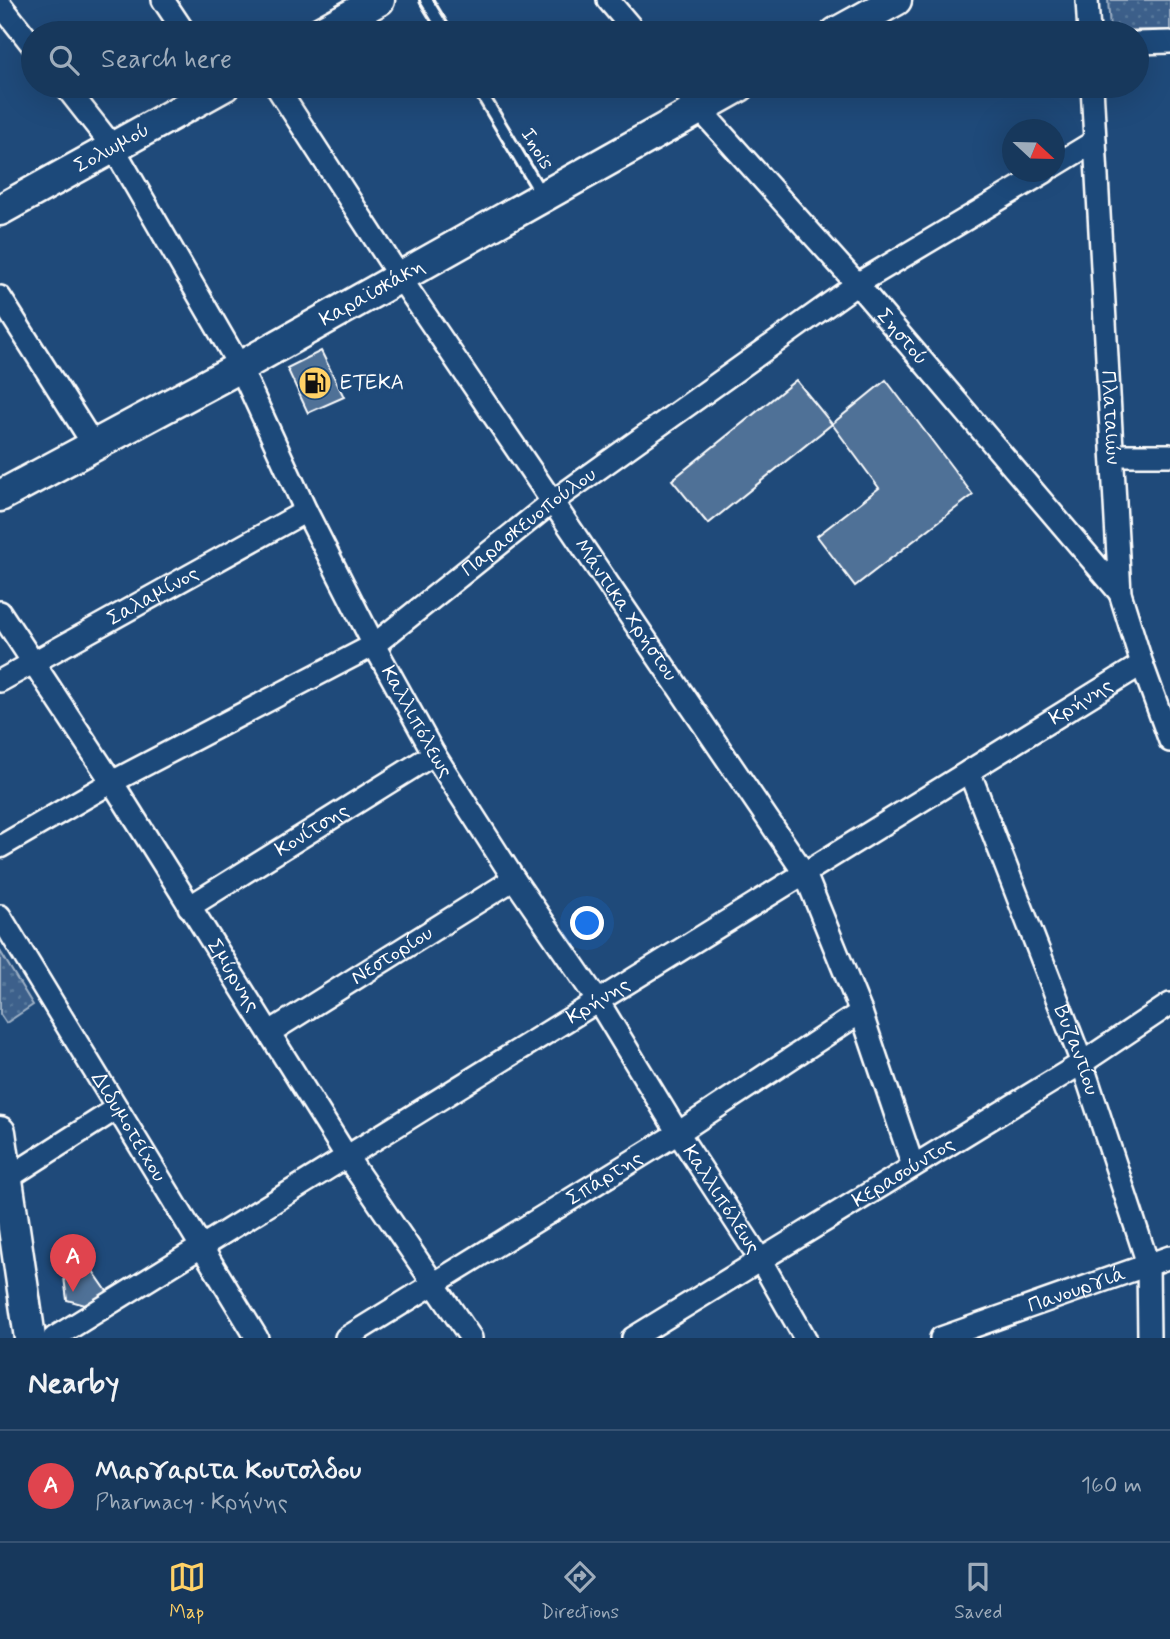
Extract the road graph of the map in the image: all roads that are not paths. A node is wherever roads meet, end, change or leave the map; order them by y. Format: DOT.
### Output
graph roads {
  1 [pos="163,0"];
  2 [pos="379,0"];
  3 [pos="426,0"];
  4 [pos="608,0"];
  5 [pos="896,0"];
  6 [pos="1087,0"];
  7 [pos="5,6"];
  8 [pos="177,21"];
  9 [pos="341,21"];
  10 [pos="439,21"];
  11 [pos="626,21"];
  12 [pos="858,21"];
  13 [pos="1088,21"];
  14 [pos="21,29"];
  15 [pos="1170,42"];
  16 [pos="1149,43"];
  17 [pos="74,98"];
  18 [pos="201,98"];
  19 [pos="284,98"];
  20 [pos="484,98"];
  21 [pos="689,98"];
  22 [pos="718,98"];
  23 [pos="1093,98"];
  24 [pos="698,109"];
  25 [pos="1095,141"];
  26 [pos="113,147"];
  27 [pos="1065,160"];
  28 [pos="1028,182"];
  29 [pos="542,196"];
  30 [pos="0,210"];
  31 [pos="399,276"];
  32 [pos="857,284"];
  33 [pos="0,297"];
  34 [pos="240,367"];
  35 [pos="93,444"];
  36 [pos="1113,455"];
  37 [pos="1170,455"];
  38 [pos="0,496"];
  39 [pos="552,502"];
  40 [pos="306,511"];
  41 [pos="1120,593"];
  42 [pos="0,611"];
  43 [pos="374,645"];
  44 [pos="34,662"];
  45 [pos="1142,664"];
  46 [pos="0,681"];
  47 [pos="1170,740"];
  48 [pos="434,754"];
  49 [pos="970,771"];
  50 [pos="112,782"];
  51 [pos="0,847"];
  52 [pos="805,874"];
  53 [pos="514,879"];
  54 [pos="189,907"];
  55 [pos="0,916"];
  56 [pos="598,1002"];
  57 [pos="1170,1004"];
  58 [pos="861,1012"];
  59 [pos="270,1032"];
  60 [pos="1082,1063"];
  61 [pos="116,1109"];
  62 [pos="0,1132"];
  63 [pos="678,1133"];
  64 [pos="347,1157"];
  65 [pos="913,1166"];
  66 [pos="4,1180"];
  67 [pos="200,1247"];
  68 [pos="1170,1257"];
  69 [pos="760,1259"];
  70 [pos="1148,1264"];
  71 [pos="434,1285"];
  72 [pos="30,1338"];
  73 [pos="54,1338"];
  74 [pos="257,1338"];
  75 [pos="346,1338"];
  76 [pos="471,1338"];
  77 [pos="632,1338"];
  78 [pos="806,1338"];
  79 [pos="942,1338"];
  80 [pos="1149,1338"];
  1 -- 8 [label="street"];
  2 -- 9 [label="street"];
  3 -- 10 [label="lane"];
  4 -- 11 [label="street"];
  5 -- 12 [label="street"];
  6 -- 13 [label="street"];
  7 -- 14 [label="street"];
  15 -- 16 [label="street"];
  17 -- 26 [label="street, Καλλιπόλεως"];
  18 -- 26 [label="street, Σολωμού"];
  19 -- 31 [label="street, Μάντικα Χρήστου"];
  20 -- 29 [label="lane, Inois"];
  21 -- 24 [label="street, Σηστού"];
  22 -- 24 [label="street, Καραϊσκάκη"];
  23 -- 25 [label="street, Πλαταιών"];
  24 -- 29 [label="street, Καραϊσκάκη"];
  24 -- 32 [label="street, Σηστού"];
  25 -- 27 [label="street"];
  25 -- 36 [label="street, Πλαταιών"];
  26 -- 30 [label="street, Σολωμού"];
  26 -- 34 [label="street, Καλλιπόλεως"];
  28 -- 32 [label="street, Παρασκευοπούλου"];
  29 -- 31 [label="street, Καραϊσκάκη"];
  31 -- 34 [label="street, Καραϊσκάκη"];
  31 -- 39 [label="street, Μάντικα Χρήστου"];
  32 -- 39 [label="street, Παρασκευοπούλου"];
  32 -- 41 [label="street, Σηστού"];
  33 -- 35 [label="street"];
  34 -- 35 [label="street, Καραϊσκάκη"];
  34 -- 40 [label="street, Καλλιπόλεως"];
  35 -- 38 [label="street, Καραϊσκάκη"];
  36 -- 37 [label="street"];
  36 -- 41 [label="street, Πλαταιών"];
  39 -- 43 [label="street, Παρασκευοπούλου"];
  39 -- 52 [label="street, Μάντικα Χρήστου"];
  40 -- 43 [label="street, Καλλιπόλεως"];
  40 -- 44 [label="street, Σαλαμίνος"];
  41 -- 45 [label="street, Πλαταιών"];
  42 -- 44 [label="street, Σμύρνης"];
  43 -- 48 [label="street, Καλλιπόλεως"];
  43 -- 50 [label="street, Παρασκευοπούλου"];
  44 -- 46 [label="street, Σαλαμίνος"];
  44 -- 50 [label="street, Σμύρνης"];
  45 -- 47 [label="street, Πλαταιών"];
  45 -- 49 [label="street, Κρήνης"];
  48 -- 53 [label="street, Καλλιπόλεως"];
  48 -- 54 [label="street, Κονίτσης"];
  49 -- 52 [label="street, Κρήνης"];
  49 -- 60 [label="street, Βυζαντίου"];
  50 -- 51 [label="street, Παρασκευοπούλου"];
  50 -- 54 [label="street, Σμύρνης"];
  52 -- 56 [label="street, Κρήνης"];
  52 -- 58 [label="street, Μάντικα Χρήστου"];
  53 -- 56 [label="street, Καλλιπόλεως"];
  53 -- 59 [label="street, Νεστορίου"];
  54 -- 59 [label="street, Σμύρνης"];
  55 -- 61 [label="street, Διδυμοτείχου"];
  56 -- 63 [label="street, Καλλιπόλεως"];
  56 -- 64 [label="street, Κρήνης"];
  57 -- 60 [label="street, Κερασούντος"];
  58 -- 63 [label="street, Σπάρτης"];
  58 -- 65 [label="street, Μάντικα Χρήστου"];
  59 -- 64 [label="street, Σμύρνης"];
  60 -- 65 [label="street, Κερασούντος"];
  60 -- 70 [label="street, Βυζαντίου"];
  61 -- 66 [label="street"];
  61 -- 67 [label="street, Διδυμοτείχου"];
  62 -- 66 [label="street"];
  63 -- 69 [label="street, Καλλιπόλεως"];
  63 -- 71 [label="street, Σπάρτης"];
  64 -- 67 [label="street, Κρήνης"];
  64 -- 71 [label="street, Σμύρνης"];
  65 -- 69 [label="street, Κερασούντος"];
  66 -- 72 [label="street"];
  67 -- 73 [label="street, Κρήνης"];
  67 -- 74 [label="street, Διδυμοτείχου"];
  68 -- 70 [label="street, Πανουργιά"];
  69 -- 77 [label="street, Κερασούντος"];
  69 -- 78 [label="street, Καλλιπόλεως"];
  70 -- 79 [label="street, Πανουργιά"];
  70 -- 80 [label="street, Βυζαντίου"];
  71 -- 75 [label="street, Σπάρτης"];
  71 -- 76 [label="street, Σμύρνης"];
}
